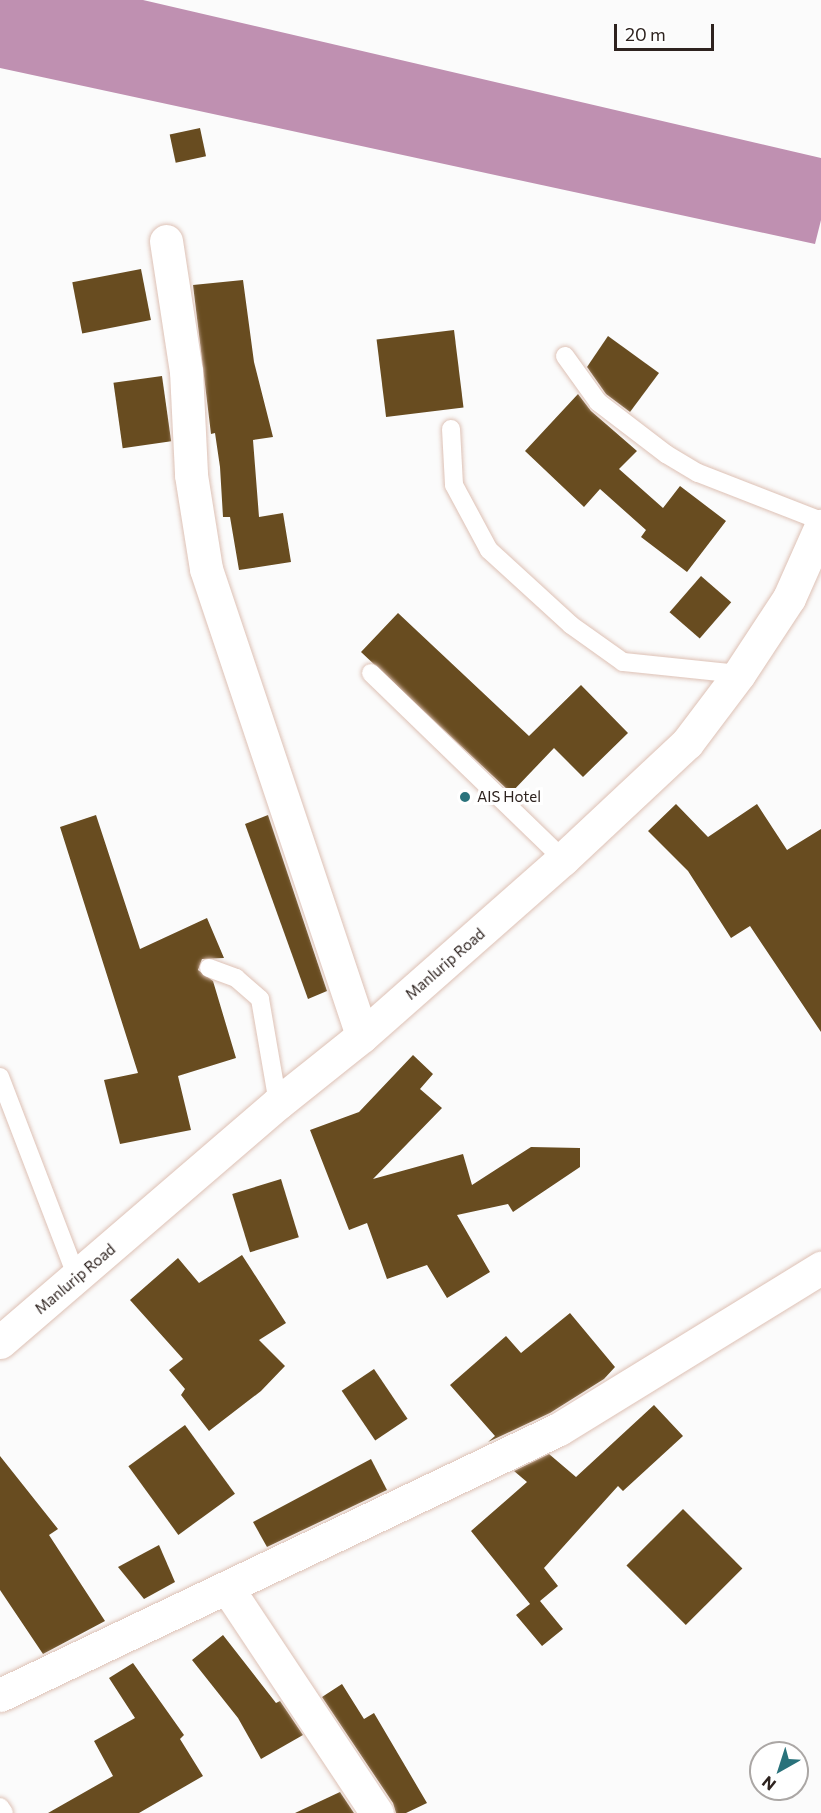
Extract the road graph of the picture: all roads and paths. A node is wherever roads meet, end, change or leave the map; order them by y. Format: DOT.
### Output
graph roads {
  1 [pos="166,241"];
  2 [pos="565,356"];
  3 [pos="451,429"];
  4 [pos="821,521"];
  5 [pos="821,526"];
  6 [pos="372,673"];
  7 [pos="739,674"];
  8 [pos="563,860"];
  9 [pos="209,968"];
  10 [pos="362,1036"];
  11 [pos="0,1077"];
  12 [pos="278,1103"];
  13 [pos="821,1268"];
  14 [pos="77,1278"];
  15 [pos="0,1342"];
  16 [pos="228,1588"];
  17 [pos="0,1695"];
  18 [pos="0,1807"];
  19 [pos="4,1813"];
  20 [pos="377,1813"];
  1 -- 10 [label="street"];
  2 -- 4 [label="lane"];
  3 -- 7 [label="lane"];
  5 -- 7 [label="street, Manlurip Road"];
  6 -- 8 [label="lane"];
  7 -- 8 [label="street, Manlurip Road"];
  8 -- 10 [label="street, Manlurip Road"];
  9 -- 12 [label="lane"];
  10 -- 12 [label="street, Manlurip Road"];
  11 -- 14 [label="lane"];
  12 -- 14 [label="street, Manlurip Road"];
  13 -- 16 [label="street"];
  14 -- 15 [label="street, Manlurip Road"];
  16 -- 17 [label="street"];
  16 -- 20 [label="street"];
  18 -- 19 [label="lane"];
}
